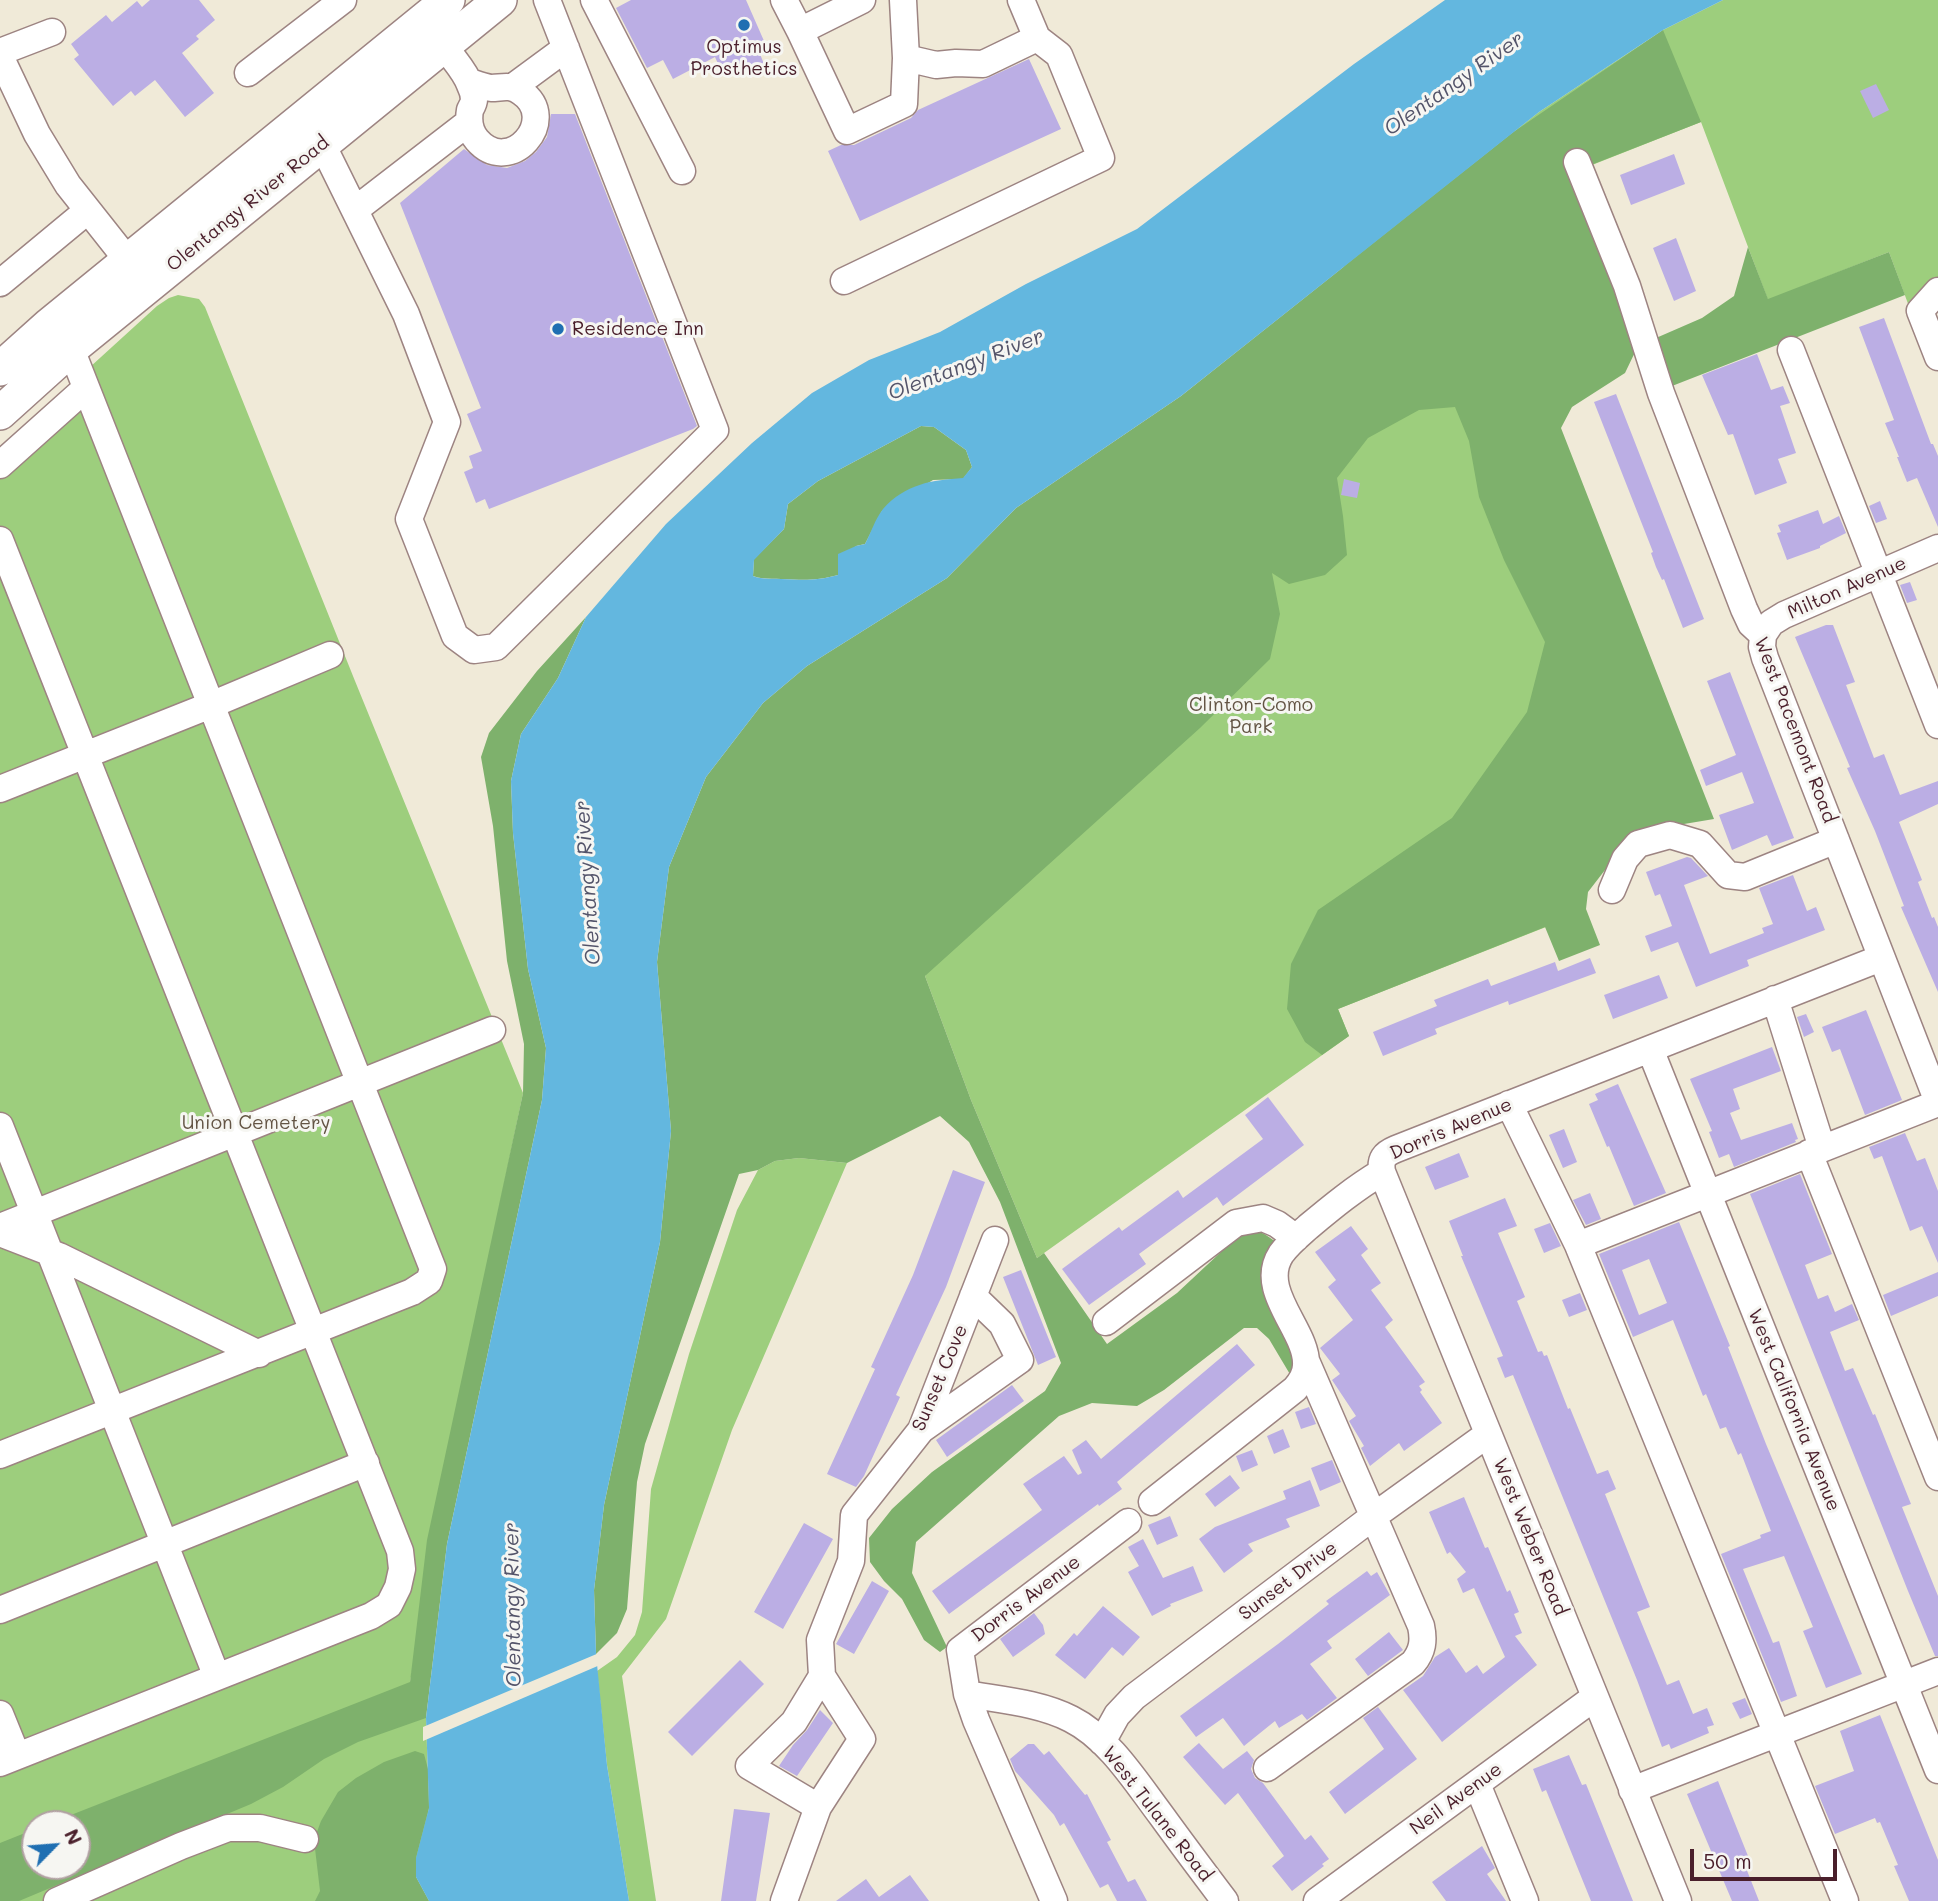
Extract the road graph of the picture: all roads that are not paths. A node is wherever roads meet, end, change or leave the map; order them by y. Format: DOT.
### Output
graph roads {
  1 [pos="343,0"];
  2 [pos="500,0"];
  3 [pos="547,0"];
  4 [pos="594,0"];
  5 [pos="784,0"];
  6 [pos="862,0"];
  7 [pos="903,0"];
  8 [pos="1021,0"];
  9 [pos="434,5"];
  10 [pos="800,31"];
  11 [pos="52,32"];
  12 [pos="1037,38"];
  13 [pos="442,46"];
  14 [pos="566,48"];
  15 [pos="0,54"];
  16 [pos="906,58"];
  17 [pos="248,73"];
  18 [pos="470,82"];
  19 [pos="513,87"];
  20 [pos="469,122"];
  21 [pos="322,144"];
  22 [pos="1577,162"];
  23 [pos="682,171"];
  24 [pos="355,210"];
  25 [pos="87,211"];
  26 [pos="138,273"];
  27 [pos="844,281"];
  28 [pos="0,283"];
  29 [pos="1938,291"];
  30 [pos="49,325"];
  31 [pos="71,349"];
  32 [pos="1791,350"];
  33 [pos="1938,357"];
  34 [pos="0,369"];
  35 [pos="86,388"];
  36 [pos="0,413"];
  37 [pos="0,465"];
  38 [pos="0,540"];
  39 [pos="1938,548"];
  40 [pos="1879,574"];
  41 [pos="1763,635"];
  42 [pos="330,655"];
  43 [pos="211,705"];
  44 [pos="1938,725"];
  45 [pos="85,755"];
  46 [pos="0,789"];
  47 [pos="1836,840"];
  48 [pos="1612,890"];
  49 [pos="1881,958"];
  50 [pos="1775,999"];
  51 [pos="492,1030"];
  52 [pos="1650,1049"];
  53 [pos="360,1082"];
  54 [pos="1938,1102"];
  55 [pos="1509,1104"];
  56 [pos="0,1126"];
  57 [pos="234,1132"];
  58 [pos="1816,1151"];
  59 [pos="1382,1172"];
  60 [pos="1707,1193"];
  61 [pos="34,1213"];
  62 [pos="0,1227"];
  63 [pos="0,1233"];
  64 [pos="1296,1238"];
  65 [pos="995,1240"];
  66 [pos="1578,1245"];
  67 [pos="52,1254"];
  68 [pos="973,1296"];
  69 [pos="1106,1322"];
  70 [pos="313,1332"];
  71 [pos="259,1354"];
  72 [pos="1307,1363"];
  73 [pos="112,1412"];
  74 [pos="921,1430"];
  75 [pos="1488,1434"];
  76 [pos="0,1455"];
  77 [pos="366,1463"];
  78 [pos="1938,1477"];
  79 [pos="1152,1502"];
  80 [pos="1374,1516"];
  81 [pos="1128,1521"];
  82 [pos="166,1543"];
  83 [pos="0,1610"];
  84 [pos="1938,1671"];
  85 [pos="822,1676"];
  86 [pos="217,1677"];
  87 [pos="1904,1685"];
  88 [pos="967,1694"];
  89 [pos="1595,1697"];
  90 [pos="0,1714"];
  91 [pos="1777,1734"];
  92 [pos="1102,1742"];
  93 [pos="8,1759"];
  94 [pos="1268,1768"];
  95 [pos="1938,1770"];
  96 [pos="1477,1784"];
  97 [pos="1633,1790"];
  98 [pos="818,1807"];
  99 [pos="305,1839"];
  100 [pos="57,1901"];
  101 [pos="784,1901"];
  102 [pos="1054,1901"];
  103 [pos="1225,1901"];
  104 [pos="1317,1901"];
  105 [pos="1525,1901"];
  106 [pos="1678,1901"];
  107 [pos="1845,1901"];
  1 -- 17 [label="street"];
  2 -- 13 [label="main road, Olentangy River Road"];
  3 -- 14 [label="street"];
  4 -- 23 [label="street"];
  5 -- 10 [label="street"];
  6 -- 10 [label="street"];
  7 -- 16 [label="street"];
  8 -- 12 [label="street"];
  9 -- 13 [label="street"];
  9 -- 26 [label="main road, Olentangy River Road"];
  10 -- 16 [label="street"];
  11 -- 15 [label="street"];
  12 -- 16 [label="street"];
  12 -- 27 [label="street"];
  13 -- 18 [label="street"];
  13 -- 21 [label="main road, Olentangy River Road"];
  14 -- 19 [label="street"];
  14 -- 24 [label="street"];
  15 -- 25 [label="street"];
  18 -- 19 [label="street"];
  18 -- 20 [label="street"];
  19 -- 20 [label="street"];
  20 -- 24 [label="street"];
  21 -- 24 [label="street"];
  21 -- 26 [label="main road, Olentangy River Road"];
  22 -- 41 [label="street, West Pacemont Road"];
  25 -- 26 [label="street"];
  25 -- 28 [label="street"];
  26 -- 30 [label="main road, Olentangy River Road"];
  26 -- 31 [label="main road, Olentangy River Road"];
  29 -- 33 [label="street"];
  30 -- 31 [label="street"];
  30 -- 34 [label="main road, Olentangy River Road"];
  31 -- 35 [label="street"];
  31 -- 36 [label="main road, Olentangy River Road"];
  32 -- 40 [label="street"];
  35 -- 37 [label="street"];
  35 -- 43 [label="street"];
  38 -- 45 [label="street"];
  39 -- 40 [label="street, Milton Avenue"];
  40 -- 41 [label="street, Milton Avenue"];
  40 -- 44 [label="street"];
  41 -- 47 [label="street, West Pacemont Road"];
  42 -- 43 [label="street"];
  43 -- 45 [label="street"];
  43 -- 53 [label="street"];
  45 -- 46 [label="street"];
  45 -- 57 [label="street"];
  47 -- 48 [label="street"];
  47 -- 49 [label="street, West Pacemont Road"];
  49 -- 50 [label="street, Dorris Avenue"];
  49 -- 54 [label="street, West Pacemont Road"];
  50 -- 52 [label="street, Dorris Avenue"];
  50 -- 58 [label="street"];
  51 -- 53 [label="street"];
  52 -- 55 [label="street, Dorris Avenue"];
  52 -- 60 [label="street, West California Avenue"];
  53 -- 57 [label="street"];
  53 -- 70 [label="street"];
  54 -- 58 [label="street"];
  55 -- 59 [label="street, Dorris Avenue"];
  55 -- 66 [label="street"];
  56 -- 61 [label="street"];
  57 -- 61 [label="street"];
  57 -- 70 [label="street"];
  58 -- 60 [label="street"];
  58 -- 78 [label="street"];
  59 -- 64 [label="street, Dorris Avenue"];
  59 -- 75 [label="street, West Weber Road"];
  60 -- 66 [label="street"];
  60 -- 87 [label="street, West California Avenue"];
  61 -- 62 [label="street"];
  61 -- 67 [label="street"];
  63 -- 67 [label="street"];
  64 -- 69 [label="street"];
  64 -- 72 [label="street, Dorris Avenue"];
  65 -- 68 [label="street, Sunset Cove"];
  66 -- 91 [label="street"];
  67 -- 71 [label="street"];
  67 -- 73 [label="street"];
  68 -- 74 [label="street, Sunset Cove"];
  68 -- 74 [label="street"];
  70 -- 71 [label="street"];
  70 -- 77 [label="street"];
  71 -- 73 [label="street"];
  72 -- 79 [label="street"];
  72 -- 80 [label="street"];
  73 -- 76 [label="street"];
  73 -- 82 [label="street"];
  74 -- 85 [label="street, Sunset Cove"];
  75 -- 80 [label="street, Sunset Drive"];
  75 -- 89 [label="street, West Weber Road"];
  77 -- 82 [label="street"];
  77 -- 86 [label="street"];
  80 -- 92 [label="street, Sunset Drive"];
  80 -- 94 [label="street"];
  81 -- 88 [label="street, Dorris Avenue"];
  82 -- 83 [label="street"];
  82 -- 86 [label="street"];
  84 -- 87 [label="street"];
  85 -- 98 [label="street"];
  85 -- 98 [label="street"];
  86 -- 93 [label="street"];
  87 -- 91 [label="street"];
  87 -- 95 [label="street, West California Avenue"];
  88 -- 92 [label="street, West Tulane Road"];
  88 -- 102 [label="street"];
  89 -- 96 [label="street, Neil Avenue"];
  89 -- 97 [label="street, West Weber Road"];
  90 -- 93 [label="street"];
  91 -- 97 [label="street"];
  91 -- 107 [label="street"];
  92 -- 103 [label="street, West Tulane Road"];
  96 -- 104 [label="street, Neil Avenue"];
  96 -- 105 [label="street"];
  97 -- 106 [label="street, West Weber Road"];
  98 -- 101 [label="street"];
  99 -- 100 [label="street"];
}
